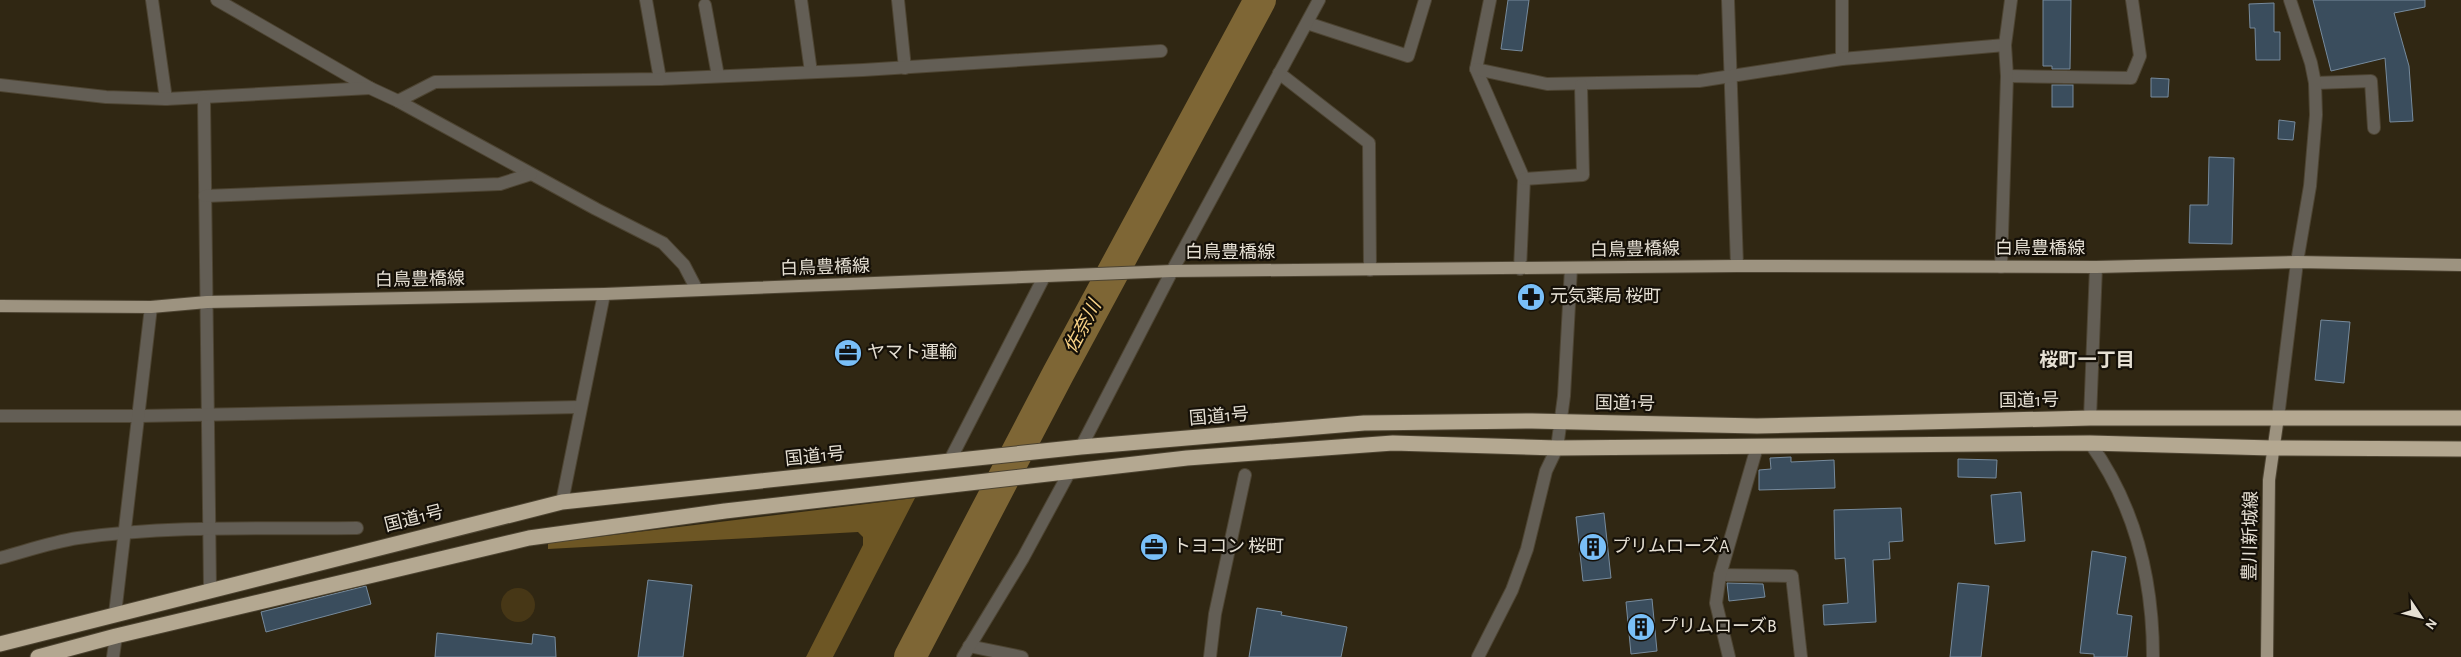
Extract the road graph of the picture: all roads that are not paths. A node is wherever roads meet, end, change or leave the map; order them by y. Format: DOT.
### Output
graph roads {
  1 [pos="152,0"];
  2 [pos="217,0"];
  3 [pos="646,0"];
  4 [pos="801,0"];
  5 [pos="898,0"];
  6 [pos="1319,0"];
  7 [pos="1425,0"];
  8 [pos="1490,0"];
  9 [pos="1728,0"];
  10 [pos="1842,0"];
  11 [pos="2012,0"];
  12 [pos="2132,0"];
  13 [pos="2290,0"];
  14 [pos="705,5"];
  15 [pos="1307,23"];
  16 [pos="2005,45"];
  17 [pos="1161,51"];
  18 [pos="1842,59"];
  19 [pos="905,68"];
  20 [pos="1476,69"];
  21 [pos="811,72"];
  22 [pos="1280,73"];
  23 [pos="718,76"];
  24 [pos="1732,76"];
  25 [pos="2007,76"];
  26 [pos="660,79"];
  27 [pos="2315,84"];
  28 [pos="1580,85"];
  29 [pos="0,86"];
  30 [pos="370,88"];
  31 [pos="166,99"];
  32 [pos="204,99"];
  33 [pos="398,101"];
  34 [pos="2374,128"];
  35 [pos="531,174"];
  36 [pos="1524,178"];
  37 [pos="205,196"];
  38 [pos="2297,262"];
  39 [pos="2461,265"];
  40 [pos="1737,266"];
  41 [pos="2001,267"];
  42 [pos="2096,267"];
  43 [pos="1571,268"];
  44 [pos="1520,269"];
  45 [pos="1370,270"];
  46 [pos="1172,271"];
  47 [pos="1044,277"];
  48 [pos="697,290"];
  49 [pos="604,294"];
  50 [pos="207,302"];
  51 [pos="0,306"];
  52 [pos="151,306"];
  53 [pos="580,407"];
  54 [pos="208,415"];
  55 [pos="0,416"];
  56 [pos="140,416"];
  57 [pos="2278,417"];
  58 [pos="2090,418"];
  59 [pos="2461,418"];
  60 [pos="1560,422"];
  61 [pos="2090,443"];
  62 [pos="1081,447"];
  63 [pos="1757,447"];
  64 [pos="1557,448"];
  65 [pos="2272,448"];
  66 [pos="2461,449"];
  67 [pos="949,462"];
  68 [pos="1069,473"];
  69 [pos="1245,474"];
  70 [pos="562,502"];
  71 [pos="357,528"];
  72 [pos="210,530"];
  73 [pos="125,534"];
  74 [pos="0,558"];
  75 [pos="1720,575"];
  76 [pos="210,589"];
  77 [pos="115,614"];
  78 [pos="116,636"];
  79 [pos="0,644"];
  80 [pos="966,652"];
  81 [pos="38,657"];
  82 [pos="113,657"];
  83 [pos="1022,657"];
  84 [pos="1210,657"];
  85 [pos="1478,657"];
  86 [pos="1729,657"];
  87 [pos="1801,657"];
  88 [pos="2153,657"];
  89 [pos="2267,657"];
  1 -- 31 [label="street"];
  2 -- 30 [label="street"];
  3 -- 26 [label="street"];
  4 -- 21 [label="street"];
  5 -- 19 [label="street"];
  6 -- 15 [label="street"];
  7 -- 15 [label="street"];
  8 -- 20 [label="street"];
  9 -- 24 [label="street"];
  10 -- 18 [label="street"];
  11 -- 16 [label="street"];
  12 -- 25 [label="street"];
  13 -- 27 [label="street"];
  14 -- 23 [label="street"];
  15 -- 22 [label="street"];
  16 -- 18 [label="street"];
  16 -- 25 [label="street"];
  17 -- 19 [label="street"];
  18 -- 24 [label="street"];
  19 -- 21 [label="street"];
  20 -- 28 [label="street"];
  20 -- 36 [label="street"];
  21 -- 23 [label="street"];
  22 -- 45 [label="street"];
  22 -- 46 [label="street"];
  23 -- 26 [label="street"];
  24 -- 28 [label="street"];
  24 -- 40 [label="street"];
  25 -- 41 [label="street"];
  26 -- 33 [label="street"];
  27 -- 34 [label="street"];
  27 -- 38 [label="street"];
  28 -- 36 [label="street"];
  29 -- 31 [label="street"];
  30 -- 32 [label="street"];
  30 -- 33 [label="street"];
  31 -- 32 [label="street"];
  32 -- 37 [label="street"];
  33 -- 35 [label="street"];
  35 -- 37 [label="street"];
  35 -- 48 [label="street"];
  36 -- 44 [label="street"];
  37 -- 50 [label="street"];
  38 -- 39 [label="main road, 白鳥豊橋線"];
  38 -- 42 [label="main road, 白鳥豊橋線"];
  38 -- 57 [label="street"];
  40 -- 41 [label="main road, 白鳥豊橋線"];
  40 -- 43 [label="main road, 白鳥豊橋線"];
  41 -- 42 [label="main road, 白鳥豊橋線"];
  42 -- 58 [label="street"];
  43 -- 44 [label="main road, 白鳥豊橋線"];
  43 -- 60 [label="street"];
  44 -- 45 [label="main road, 白鳥豊橋線"];
  45 -- 46 [label="main road, 白鳥豊橋線"];
  46 -- 47 [label="main road, 白鳥豊橋線"];
  46 -- 62 [label="street"];
  47 -- 48 [label="main road, 白鳥豊橋線"];
  47 -- 67 [label="street"];
  48 -- 49 [label="main road, 白鳥豊橋線"];
  49 -- 50 [label="main road, 白鳥豊橋線"];
  49 -- 53 [label="street"];
  50 -- 52 [label="main road, 白鳥豊橋線"];
  50 -- 54 [label="street"];
  51 -- 52 [label="main road, 白鳥豊橋線"];
  52 -- 56 [label="street"];
  53 -- 54 [label="street"];
  53 -- 70 [label="street"];
  54 -- 56 [label="street"];
  54 -- 72 [label="street"];
  55 -- 56 [label="street"];
  56 -- 73 [label="street"];
  57 -- 58 [label="highway, 国道1号"];
  57 -- 59 [label="highway, 国道1号"];
  57 -- 65 [label="main road, 豊川新城線"];
  58 -- 60 [label="highway, 国道1号"];
  60 -- 62 [label="highway, 国道1号"];
  60 -- 64 [label="street"];
  61 -- 63 [label="highway"];
  61 -- 65 [label="highway"];
  61 -- 88 [label="street"];
  62 -- 67 [label="highway, 国道1号"];
  63 -- 64 [label="highway"];
  63 -- 75 [label="street"];
  64 -- 68 [label="highway"];
  64 -- 85 [label="street"];
  65 -- 66 [label="highway"];
  65 -- 89 [label="main road, 豊川新城線"];
  67 -- 70 [label="highway, 国道1号"];
  68 -- 78 [label="highway"];
  68 -- 80 [label="street"];
  69 -- 84 [label="street"];
  70 -- 76 [label="highway, 国道1号"];
  71 -- 72 [label="street"];
  72 -- 73 [label="street"];
  72 -- 76 [label="street"];
  73 -- 74 [label="street"];
  73 -- 77 [label="street"];
  75 -- 86 [label="street"];
  75 -- 87 [label="street"];
  76 -- 77 [label="highway, 国道1号"];
  77 -- 79 [label="highway, 国道1号"];
  78 -- 81 [label="highway"];
  78 -- 82 [label="street"];
  80 -- 83 [label="street"];
}
